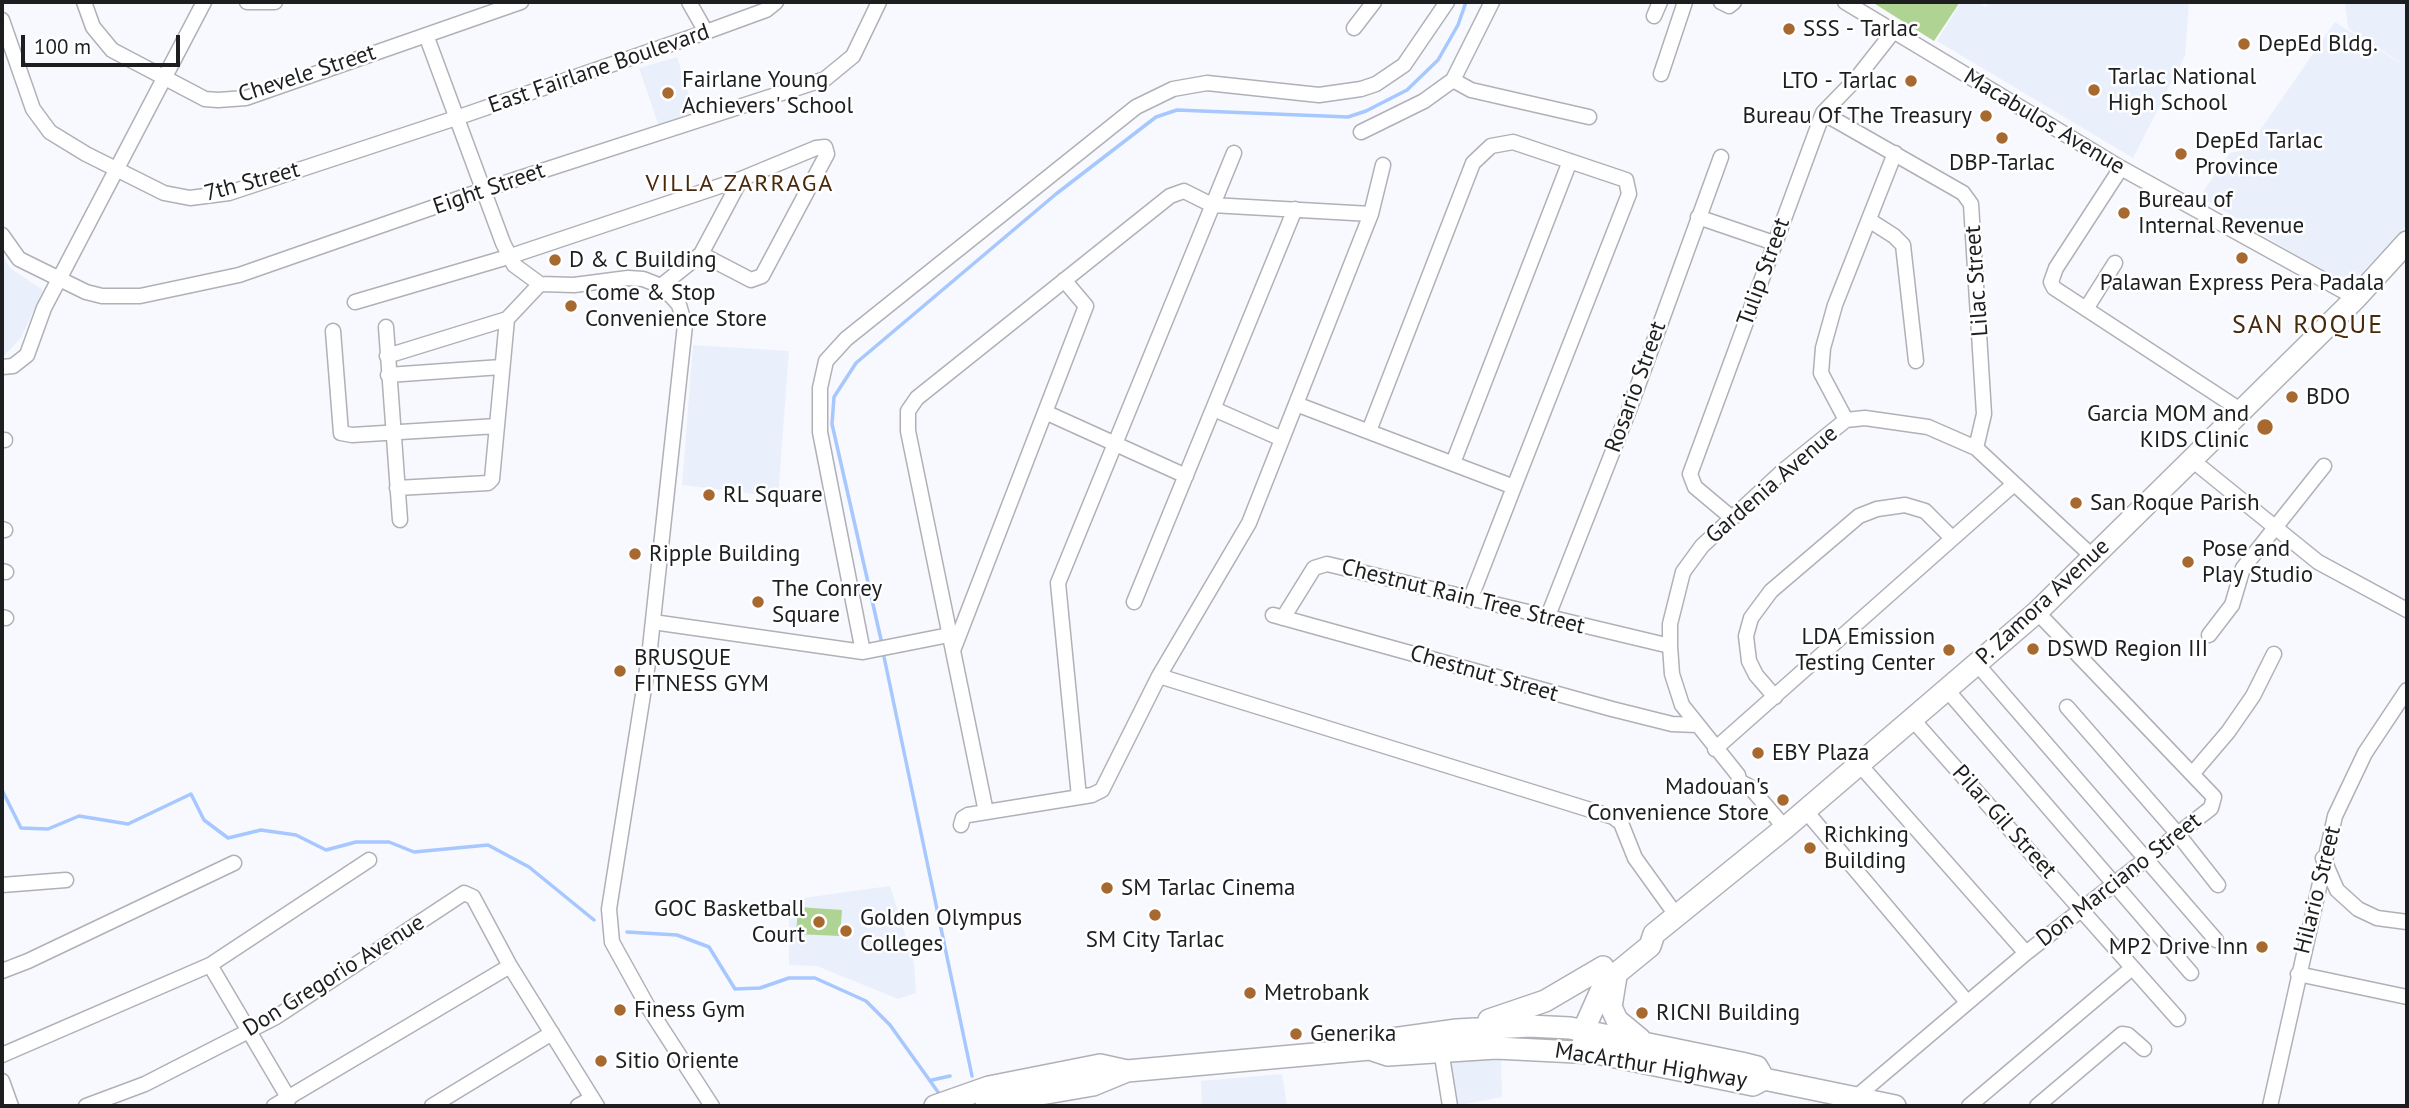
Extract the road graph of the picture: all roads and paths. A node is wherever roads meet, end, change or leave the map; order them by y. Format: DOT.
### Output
graph roads {
  1 [pos="84,2"];
  2 [pos="204,2"];
  3 [pos="247,2"];
  4 [pos="275,2"];
  5 [pos="520,2"];
  6 [pos="689,2"];
  7 [pos="776,2"];
  8 [pos="879,2"];
  9 [pos="1374,2"];
  10 [pos="1447,2"];
  11 [pos="1492,2"];
  12 [pos="1660,2"];
  13 [pos="1685,2"];
  14 [pos="1721,2"];
  15 [pos="1734,2"];
  16 [pos="1845,2"];
  17 [pos="1654,16"];
  18 [pos="2,20"];
  19 [pos="1354,28"];
  20 [pos="706,32"];
  21 [pos="1893,32"];
  22 [pos="426,35"];
  23 [pos="1661,74"];
  24 [pos="165,78"];
  25 [pos="1453,79"];
  26 [pos="1823,113"];
  27 [pos="458,117"];
  28 [pos="1590,117"];
  29 [pos="1362,132"];
  30 [pos="1234,153"];
  31 [pos="1895,153"];
  32 [pos="1721,157"];
  33 [pos="1570,162"];
  34 [pos="1383,165"];
  35 [pos="2121,168"];
  36 [pos="116,169"];
  37 [pos="741,179"];
  38 [pos="483,190"];
  39 [pos="1212,205"];
  40 [pos="1295,209"];
  41 [pos="1371,214"];
  42 [pos="1698,217"];
  43 [pos="1869,220"];
  44 [pos="2,235"];
  45 [pos="2407,242"];
  46 [pos="1774,243"];
  47 [pos="701,254"];
  48 [pos="508,257"];
  49 [pos="2115,263"];
  50 [pos="59,278"];
  51 [pos="1064,280"];
  52 [pos="540,284"];
  53 [pos="660,286"];
  54 [pos="2356,298"];
  55 [pos="355,302"];
  56 [pos="2086,309"];
  57 [pos="507,319"];
  58 [pos="386,327"];
  59 [pos="332,331"];
  60 [pos="387,356"];
  61 [pos="1916,360"];
  62 [pos="2,367"];
  63 [pos="502,367"];
  64 [pos="388,375"];
  65 [pos="1296,404"];
  66 [pos="1214,409"];
  67 [pos="2242,411"];
  68 [pos="1045,412"];
  69 [pos="1846,420"];
  70 [pos="497,426"];
  71 [pos="1369,431"];
  72 [pos="391,432"];
  73 [pos="1282,439"];
  74 [pos="1115,446"];
  75 [pos="1976,448"];
  76 [pos="2192,460"];
  77 [pos="1453,463"];
  78 [pos="2324,467"];
  79 [pos="1186,475"];
  80 [pos="2014,484"];
  81 [pos="1514,487"];
  82 [pos="397,488"];
  83 [pos="1732,518"];
  84 [pos="400,520"];
  85 [pos="2274,529"];
  86 [pos="1952,538"];
  87 [pos="2093,557"];
  88 [pos="1470,600"];
  89 [pos="1134,602"];
  90 [pos="2407,610"];
  91 [pos="2037,612"];
  92 [pos="1278,616"];
  93 [pos="1548,616"];
  94 [pos="653,622"];
  95 [pos="2209,635"];
  96 [pos="951,642"];
  97 [pos="1670,646"];
  98 [pos="866,651"];
  99 [pos="2274,653"];
  100 [pos="1977,664"];
  101 [pos="1159,676"];
  102 [pos="1947,690"];
  103 [pos="2407,690"];
  104 [pos="1775,697"];
  105 [pos="2067,707"];
  106 [pos="1913,720"];
  107 [pos="1697,725"];
  108 [pos="1715,749"];
  109 [pos="1860,765"];
  110 [pos="2193,773"];
  111 [pos="1079,797"];
  112 [pos="1805,810"];
  113 [pos="986,812"];
  114 [pos="961,825"];
  115 [pos="1785,828"];
  116 [pos="2177,833"];
  117 [pos="2323,858"];
  118 [pos="2146,859"];
  119 [pos="369,860"];
  120 [pos="234,863"];
  121 [pos="66,880"];
  122 [pos="2114,883"];
  123 [pos="2,885"];
  124 [pos="2218,886"];
  125 [pos="2081,909"];
  126 [pos="1676,915"];
  127 [pos="2407,922"];
  128 [pos="2216,940"];
  129 [pos="2026,953"];
  130 [pos="210,965"];
  131 [pos="510,966"];
  132 [pos="2132,968"];
  133 [pos="1610,970"];
  134 [pos="2,971"];
  135 [pos="2191,973"];
  136 [pos="2298,974"];
  137 [pos="2407,997"];
  138 [pos="1967,1002"];
  139 [pos="2178,1019"];
  140 [pos="1577,1028"];
  141 [pos="1457,1030"];
  142 [pos="249,1031"];
  143 [pos="552,1033"];
  144 [pos="1642,1041"];
  145 [pos="1370,1049"];
  146 [pos="2144,1049"];
  147 [pos="1441,1050"];
  148 [pos="1575,1051"];
  149 [pos="2,1055"];
  150 [pos="1127,1071"];
  151 [pos="1764,1079"];
  152 [pos="2,1081"];
  153 [pos="1855,1098"];
  154 [pos="289,1099"];
  155 [pos="594,1102"];
  156 [pos="997,1105"];
  157 [pos="11,1106"];
  158 [pos="86,1106"];
  159 [pos="274,1106"];
  160 [pos="432,1106"];
  161 [pos="578,1106"];
  162 [pos="712,1106"];
  163 [pos="935,1106"];
  164 [pos="1450,1106"];
  165 [pos="1895,1106"];
  166 [pos="1969,1106"];
  167 [pos="2037,1106"];
  168 [pos="2270,1106"];
  1 -- 24 [label="street, Chevele Street"];
  2 -- 24 [label="street"];
  3 -- 4 [label="street"];
  5 -- 22 [label="street, Chevele Street"];
  6 -- 20 [label="street"];
  7 -- 20 [label="street, East Fairlane Boulevard"];
  8 -- 38 [label="street, Eight Street"];
  9 -- 19 [label="street"];
  10 -- 98 [label="street"];
  11 -- 25 [label="street"];
  12 -- 17 [label="street"];
  13 -- 23 [label="street"];
  14 -- 15 [label="street"];
  16 -- 21 [label="street, Macabulos Avenue"];
  18 -- 36 [label="street, 7th Street"];
  20 -- 27 [label="street, East Fairlane Boulevard"];
  21 -- 26 [label="street, Tulip Street"];
  21 -- 35 [label="street, Macabulos Avenue"];
  22 -- 24 [label="street, Chevele Street"];
  22 -- 27 [label="street"];
  24 -- 36 [label="street"];
  25 -- 28 [label="street"];
  25 -- 29 [label="street"];
  26 -- 31 [label="street, Lilac Street"];
  26 -- 46 [label="street, Tulip Street"];
  27 -- 36 [label="street, 7th Street"];
  27 -- 38 [label="street"];
  30 -- 39 [label="street"];
  31 -- 43 [label="street"];
  31 -- 75 [label="street, Lilac Street"];
  32 -- 42 [label="street, Rosario Street"];
  33 -- 71 [label="street"];
  33 -- 77 [label="street"];
  33 -- 81 [label="street"];
  34 -- 41 [label="street"];
  35 -- 54 [label="street, Macabulos Avenue"];
  35 -- 56 [label="street"];
  36 -- 50 [label="street"];
  37 -- 47 [label="street"];
  37 -- 47 [label="street"];
  37 -- 48 [label="street"];
  38 -- 48 [label="street"];
  38 -- 50 [label="street, Eight Street"];
  39 -- 40 [label="street"];
  39 -- 51 [label="street"];
  39 -- 74 [label="street"];
  40 -- 41 [label="street"];
  40 -- 66 [label="street"];
  41 -- 65 [label="street"];
  42 -- 46 [label="street"];
  42 -- 93 [label="street, Rosario Street"];
  43 -- 61 [label="street"];
  43 -- 69 [label="street"];
  44 -- 50 [label="street, Eight Street"];
  45 -- 54 [label="highway, P. Zamora Avenue"];
  46 -- 83 [label="street, Tulip Street"];
  47 -- 53 [label="street"];
  48 -- 52 [label="street"];
  48 -- 55 [label="street"];
  49 -- 56 [label="street"];
  50 -- 62 [label="street"];
  51 -- 68 [label="street"];
  51 -- 96 [label="street"];
  52 -- 53 [label="street"];
  52 -- 57 [label="street"];
  53 -- 94 [label="street"];
  54 -- 67 [label="highway, P. Zamora Avenue"];
  56 -- 67 [label="street"];
  57 -- 60 [label="street"];
  57 -- 63 [label="street"];
  58 -- 60 [label="street"];
  59 -- 72 [label="street"];
  60 -- 64 [label="street"];
  63 -- 64 [label="street"];
  63 -- 70 [label="street"];
  64 -- 72 [label="street"];
  65 -- 71 [label="street"];
  65 -- 73 [label="street"];
  66 -- 73 [label="street"];
  66 -- 79 [label="street"];
  67 -- 76 [label="highway, P. Zamora Avenue"];
  68 -- 74 [label="street"];
  68 -- 96 [label="street"];
  69 -- 75 [label="street, Gardenia Avenue"];
  69 -- 83 [label="street, Gardenia Avenue"];
  70 -- 72 [label="street"];
  70 -- 82 [label="street"];
  71 -- 77 [label="street"];
  72 -- 82 [label="street"];
  73 -- 101 [label="street"];
  74 -- 79 [label="street"];
  74 -- 111 [label="street"];
  75 -- 80 [label="street, Gardenia Avenue"];
  76 -- 85 [label="street"];
  76 -- 87 [label="highway, P. Zamora Avenue"];
  77 -- 81 [label="street"];
  78 -- 85 [label="street"];
  79 -- 89 [label="street"];
  80 -- 86 [label="street"];
  80 -- 87 [label="street, Gardenia Avenue"];
  81 -- 88 [label="street"];
  82 -- 84 [label="street"];
  83 -- 97 [label="street, Gardenia Avenue"];
  85 -- 90 [label="street"];
  85 -- 95 [label="street"];
  86 -- 104 [label="street"];
  86 -- 104 [label="street"];
  87 -- 91 [label="highway, P. Zamora Avenue"];
  88 -- 92 [label="street, Chestnut Rain Tree Street"];
  88 -- 93 [label="street, Chestnut Rain Tree Street"];
  91 -- 100 [label="highway, P. Zamora Avenue"];
  91 -- 110 [label="street, Don Marciano Street"];
  92 -- 107 [label="street, Chestnut Street"];
  93 -- 97 [label="street, Chestnut Rain Tree Street"];
  94 -- 98 [label="street"];
  94 -- 162 [label="street"];
  96 -- 98 [label="street"];
  96 -- 113 [label="street"];
  97 -- 107 [label="street, Gardenia Avenue"];
  99 -- 110 [label="street"];
  100 -- 102 [label="highway, P. Zamora Avenue"];
  100 -- 118 [label="street"];
  101 -- 111 [label="street"];
  101 -- 126 [label="street"];
  102 -- 106 [label="highway, P. Zamora Avenue"];
  102 -- 122 [label="street"];
  103 -- 117 [label="street, Hilario Street"];
  104 -- 108 [label="street"];
  105 -- 116 [label="street"];
  106 -- 109 [label="highway, P. Zamora Avenue"];
  106 -- 125 [label="street, Pilar Gil Street"];
  107 -- 108 [label="street, Gardenia Avenue"];
  108 -- 115 [label="street, Gardenia Avenue"];
  109 -- 112 [label="highway, P. Zamora Avenue"];
  109 -- 129 [label="street"];
  110 -- 116 [label="street, Don Marciano Street"];
  111 -- 113 [label="street"];
  112 -- 115 [label="highway, P. Zamora Avenue"];
  112 -- 138 [label="street"];
  113 -- 114 [label="street"];
  115 -- 126 [label="highway, P. Zamora Avenue"];
  116 -- 118 [label="street, Don Marciano Street"];
  116 -- 124 [label="street"];
  117 -- 127 [label="street"];
  117 -- 136 [label="street, Hilario Street"];
  118 -- 122 [label="street, Don Marciano Street"];
  118 -- 128 [label="street"];
  119 -- 130 [label="street"];
  120 -- 134 [label="street"];
  121 -- 123 [label="street"];
  122 -- 125 [label="street, Don Marciano Street"];
  122 -- 135 [label="street"];
  125 -- 129 [label="street, Don Marciano Street"];
  125 -- 132 [label="street, Pilar Gil Street"];
  126 -- 133 [label="highway, P. Zamora Avenue"];
  129 -- 138 [label="street, Don Marciano Street"];
  130 -- 142 [label="street"];
  130 -- 149 [label="street"];
  131 -- 142 [label="street, Don Gregorio Avenue"];
  131 -- 143 [label="street"];
  131 -- 154 [label="street"];
  132 -- 139 [label="street, Pilar Gil Street"];
  132 -- 166 [label="street"];
  133 -- 140 [label="highway, P. Zamora Avenue"];
  133 -- 141 [label="highway"];
  133 -- 144 [label="highway"];
  136 -- 137 [label="street"];
  136 -- 168 [label="street, Hilario Street"];
  138 -- 153 [label="street, Don Marciano Street"];
  140 -- 141 [label="highway, MacArthur Highway"];
  140 -- 144 [label="highway, MacArthur Highway"];
  140 -- 148 [label="highway, P. Zamora Avenue"];
  141 -- 145 [label="highway, MacArthur Highway"];
  142 -- 154 [label="street"];
  142 -- 158 [label="street, Don Gregorio Avenue"];
  143 -- 155 [label="street"];
  143 -- 160 [label="street"];
  144 -- 151 [label="highway, MacArthur Highway"];
  145 -- 147 [label="highway, MacArthur Highway"];
  145 -- 150 [label="highway, MacArthur Highway"];
  146 -- 167 [label="street"];
  147 -- 148 [label="highway, MacArthur Highway"];
  147 -- 164 [label="street"];
  148 -- 151 [label="highway, MacArthur Highway"];
  150 -- 156 [label="highway, MacArthur Highway"];
  150 -- 163 [label="highway, MacArthur Highway"];
  151 -- 153 [label="highway, MacArthur Highway"];
  152 -- 157 [label="street"];
  153 -- 165 [label="highway, MacArthur Highway"];
  154 -- 159 [label="street"];
  155 -- 161 [label="street"];
}
